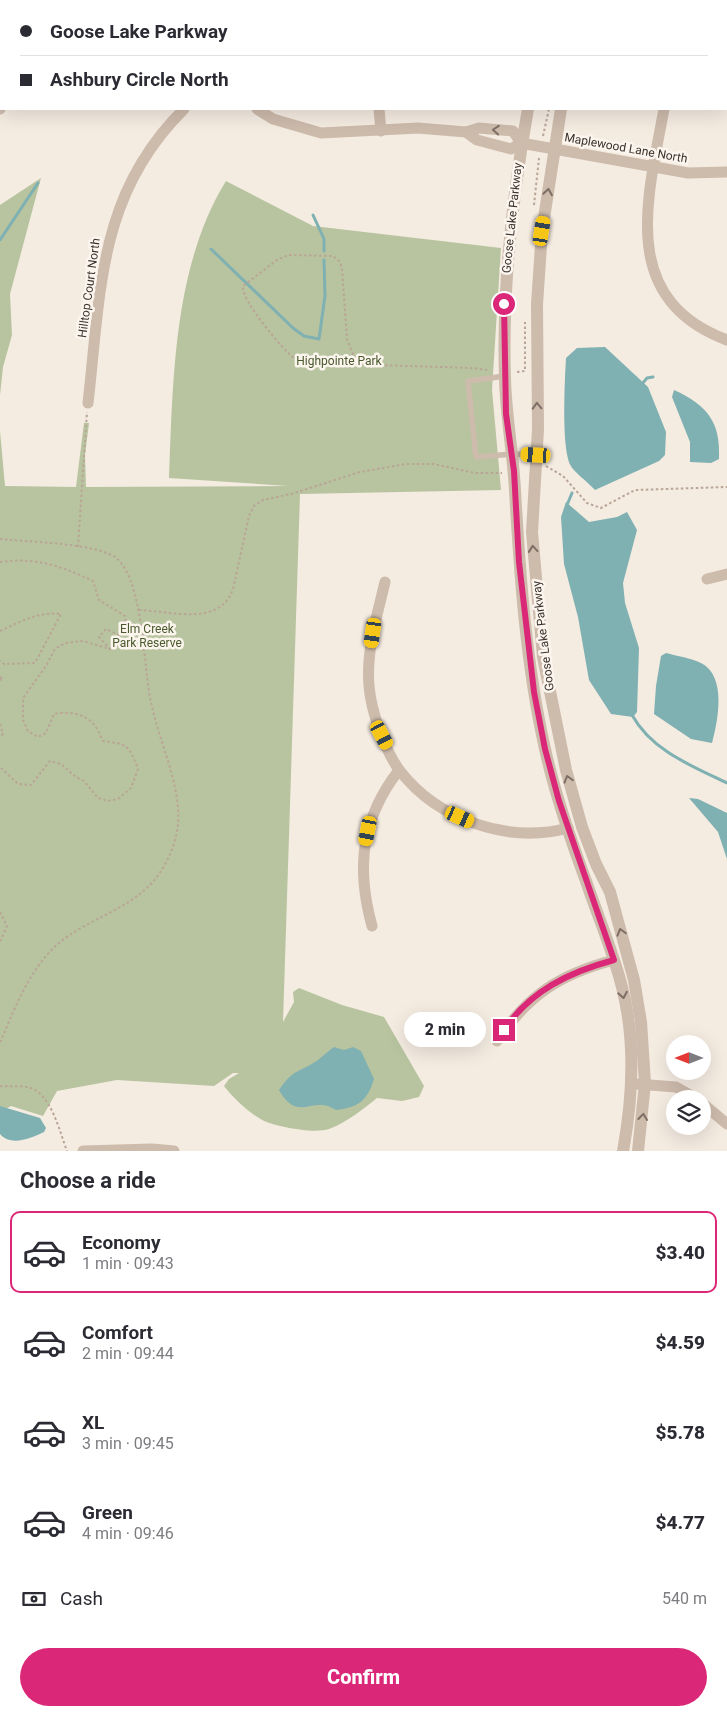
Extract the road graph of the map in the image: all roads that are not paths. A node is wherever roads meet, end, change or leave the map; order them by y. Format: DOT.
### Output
graph roads {
  1 [pos="183,110"];
  2 [pos="258,110"];
  3 [pos="379,110"];
  4 [pos="528,110"];
  5 [pos="561,110"];
  6 [pos="664,110"];
  7 [pos="381,131"];
  8 [pos="466,132"];
  9 [pos="520,143"];
  10 [pos="554,149"];
  11 [pos="654,167"];
  12 [pos="727,172"];
  13 [pos="727,340"];
  14 [pos="505,376"];
  15 [pos="88,402"];
  16 [pos="512,454"];
  17 [pos="536,455"];
  18 [pos="727,574"];
  19 [pos="707,579"];
  20 [pos="386,582"];
  21 [pos="400,770"];
  22 [pos="568,828"];
  23 [pos="372,926"];
  24 [pos="614,960"];
  25 [pos="497,1041"];
  26 [pos="639,1084"];
  27 [pos="681,1090"];
  28 [pos="711,1111"];
  29 [pos="727,1124"];
  30 [pos="83,1151"];
  31 [pos="174,1151"];
  32 [pos="623,1151"];
  33 [pos="638,1151"];
  1 -- 15 [label="street, Hilltop Court North"];
  2 -- 7 [label="street"];
  3 -- 7 [label="street"];
  4 -- 9 [label="street, Goose Lake Parkway"];
  5 -- 10 [label="street, Goose Lake Parkway"];
  6 -- 11 [label="street"];
  7 -- 8 [label="street"];
  8 -- 9 [label="street"];
  9 -- 8 [label="street, one-way"];
  9 -- 10 [label="street, Maplewood Lane North"];
  9 -- 14 [label="street, Goose Lake Parkway"];
  10 -- 11 [label="street, Maplewood Lane North"];
  17 -- 10 [label="street, Goose Lake Parkway, one-way"];
  11 -- 12 [label="street, Maplewood Lane North"];
  11 -- 13 [label="street"];
  14 -- 16 [label="street, Goose Lake Parkway"];
  14 -- 16 [label="lane"];
  16 -- 17 [label="lane"];
  16 -- 22 [label="street, Goose Lake Parkway"];
  26 -- 17 [label="street, Goose Lake Parkway, one-way"];
  18 -- 19 [label="street"];
  20 -- 21 [label="street"];
  21 -- 22 [label="street"];
  21 -- 23 [label="street"];
  22 -- 24 [label="street, Goose Lake Parkway"];
  24 -- 25 [label="street"];
  24 -- 26 [label="street, Goose Lake Parkway, one-way"];
  26 -- 27 [label="street"];
  26 -- 32 [label="street, Goose Lake Parkway"];
  33 -- 26 [label="street, Goose Lake Parkway, one-way"];
  28 -- 29 [label="street"];
  30 -- 31 [label="street"];
}
